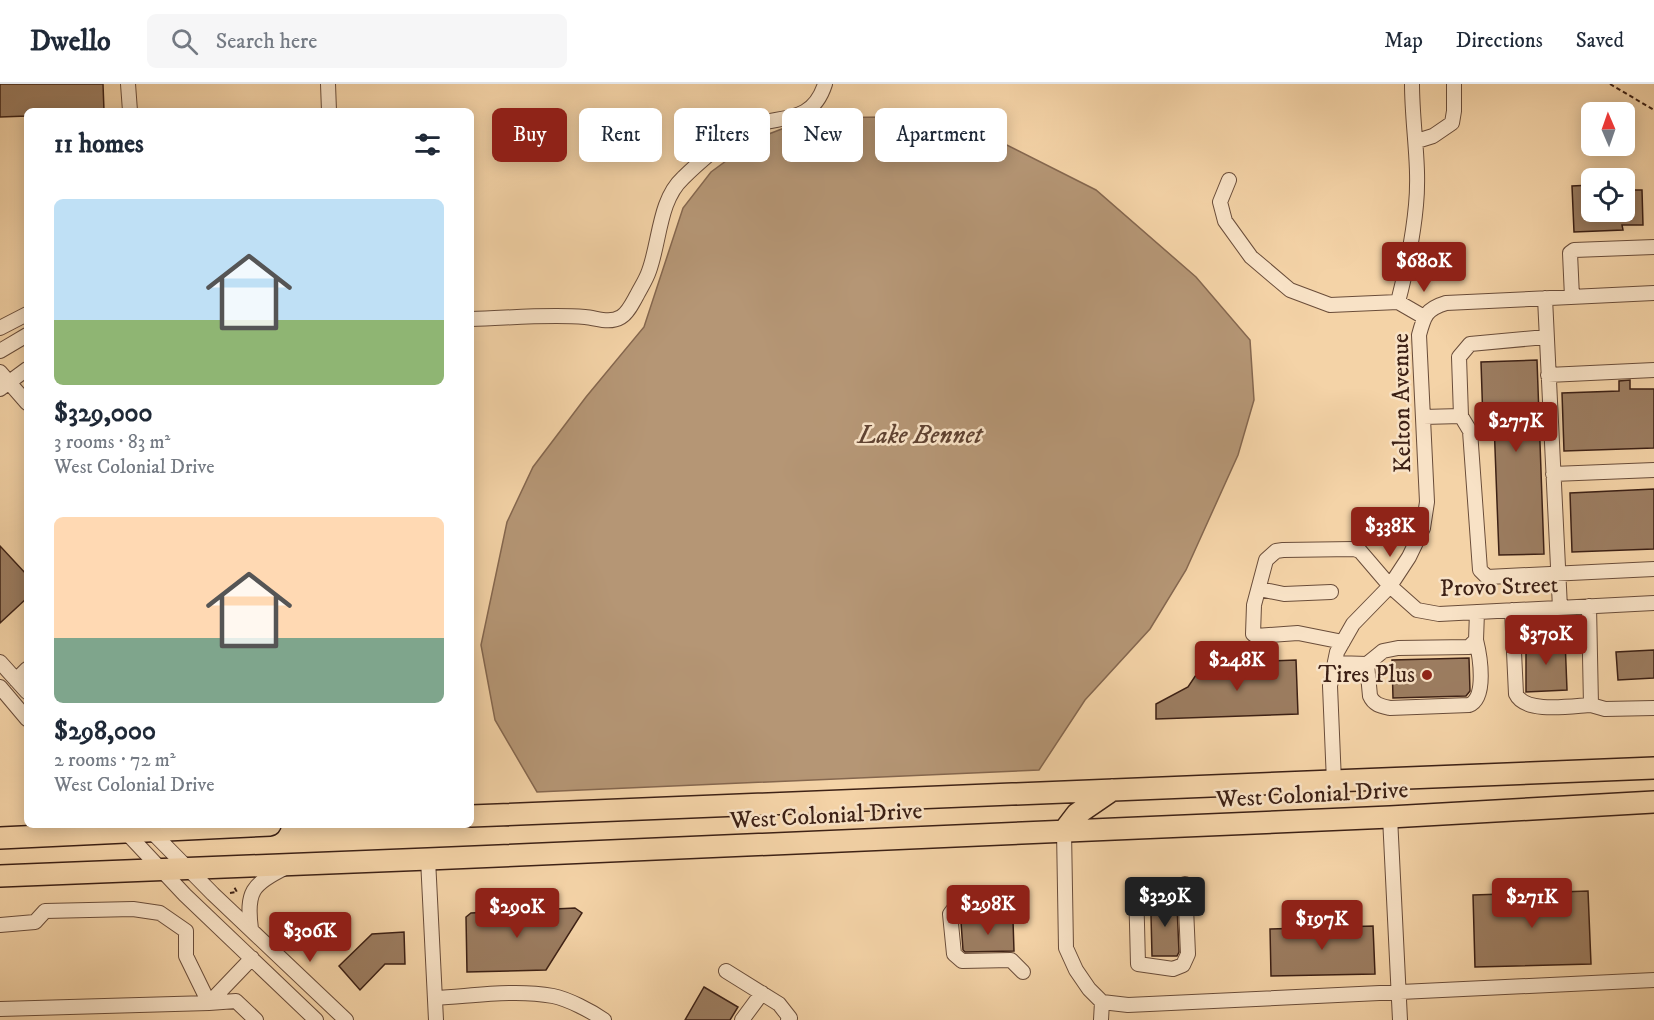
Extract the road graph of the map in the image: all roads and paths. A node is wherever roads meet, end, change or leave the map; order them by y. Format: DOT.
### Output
graph roads {
  1 [pos="128,84"];
  2 [pos="328,84"];
  3 [pos="825,84"];
  4 [pos="1412,84"];
  5 [pos="1454,84"];
  6 [pos="1610,84"];
  7 [pos="130,108"];
  8 [pos="329,108"];
  9 [pos="1654,110"];
  10 [pos="1417,141"];
  11 [pos="1229,180"];
  12 [pos="1654,247"];
  13 [pos="1654,293"];
  14 [pos="1572,297"];
  15 [pos="1545,298"];
  16 [pos="1398,302"];
  17 [pos="1424,317"];
  18 [pos="24,319"];
  19 [pos="474,319"];
  20 [pos="0,328"];
  21 [pos="24,336"];
  22 [pos="1546,337"];
  23 [pos="2,345"];
  24 [pos="24,370"];
  25 [pos="1654,370"];
  26 [pos="1548,375"];
  27 [pos="3,381"];
  28 [pos="24,400"];
  29 [pos="1461,416"];
  30 [pos="1424,417"];
  31 [pos="1654,470"];
  32 [pos="1553,474"];
  33 [pos="1654,569"];
  34 [pos="1558,574"];
  35 [pos="1390,586"];
  36 [pos="1259,589"];
  37 [pos="1331,592"];
  38 [pos="1654,603"];
  39 [pos="1588,606"];
  40 [pos="1560,608"];
  41 [pos="1512,610"];
  42 [pos="1477,612"];
  43 [pos="1589,625"];
  44 [pos="1513,628"];
  45 [pos="1476,640"];
  46 [pos="1343,642"];
  47 [pos="0,662"];
  48 [pos="1335,663"];
  49 [pos="1366,664"];
  50 [pos="24,672"];
  51 [pos="16,680"];
  52 [pos="0,687"];
  53 [pos="24,689"];
  54 [pos="1591,705"];
  55 [pos="1654,708"];
  56 [pos="24,715"];
  57 [pos="1654,768"];
  58 [pos="1334,782"];
  59 [pos="1113,790"];
  60 [pos="1654,802"];
  61 [pos="474,816"];
  62 [pos="1390,817"];
  63 [pos="122,828"];
  64 [pos="148,828"];
  65 [pos="57,830"];
  66 [pos="1064,831"];
  67 [pos="0,838"];
  68 [pos="428,860"];
  69 [pos="293,863"];
  70 [pos="187,868"];
  71 [pos="160,869"];
  72 [pos="0,876"];
  73 [pos="232,882"];
  74 [pos="1185,884"];
  75 [pos="1136,885"];
  76 [pos="229,893"];
  77 [pos="1018,904"];
  78 [pos="0,925"];
  79 [pos="251,929"];
  80 [pos="252,958"];
  81 [pos="726,971"];
  82 [pos="1023,972"];
  83 [pos="1654,980"];
  84 [pos="1399,992"];
  85 [pos="762,993"];
  86 [pos="436,998"];
  87 [pos="1102,1002"];
  88 [pos="209,1003"];
  89 [pos="0,1009"];
  90 [pos="256,1020"];
  91 [pos="316,1020"];
  92 [pos="346,1020"];
  93 [pos="436,1020"];
  94 [pos="604,1020"];
  95 [pos="742,1020"];
  96 [pos="788,1020"];
  97 [pos="1101,1020"];
  98 [pos="1400,1020"];
  1 -- 7 [label="street"];
  2 -- 8 [label="street"];
  3 -- 19 [label="street"];
  4 -- 10 [label="street"];
  5 -- 10 [label="street"];
  6 -- 9 [label="path"];
  10 -- 16 [label="street"];
  11 -- 16 [label="street"];
  12 -- 14 [label="street"];
  13 -- 14 [label="street"];
  14 -- 15 [label="street"];
  15 -- 17 [label="street"];
  15 -- 22 [label="street"];
  16 -- 17 [label="street"];
  17 -- 30 [label="street, Kelton Avenue"];
  18 -- 20 [label="street"];
  21 -- 23 [label="street"];
  22 -- 26 [label="street"];
  22 -- 29 [label="street"];
  24 -- 27 [label="street"];
  25 -- 26 [label="street"];
  26 -- 32 [label="street"];
  27 -- 28 [label="street"];
  29 -- 30 [label="street"];
  29 -- 34 [label="street"];
  30 -- 35 [label="street, Kelton Avenue"];
  31 -- 32 [label="street"];
  32 -- 34 [label="street"];
  33 -- 34 [label="street"];
  34 -- 40 [label="street"];
  35 -- 36 [label="street, Provo Street"];
  35 -- 42 [label="street, Provo Street"];
  35 -- 46 [label="street, Kelton Avenue"];
  36 -- 37 [label="street"];
  36 -- 46 [label="street, Provo Street"];
  38 -- 39 [label="street, Provo Street"];
  39 -- 40 [label="street, Provo Street"];
  39 -- 43 [label="street"];
  40 -- 41 [label="street, Provo Street"];
  41 -- 42 [label="street, Provo Street"];
  41 -- 44 [label="street"];
  42 -- 45 [label="street"];
  43 -- 44 [label="street"];
  43 -- 54 [label="street"];
  44 -- 54 [label="street"];
  45 -- 49 [label="street"];
  45 -- 49 [label="street"];
  46 -- 48 [label="street, Kelton Avenue"];
  47 -- 51 [label="street"];
  48 -- 49 [label="street"];
  48 -- 58 [label="street, Kelton Avenue"];
  50 -- 51 [label="street"];
  51 -- 53 [label="street"];
  52 -- 56 [label="street"];
  54 -- 55 [label="street"];
  57 -- 58 [label="highway, West Colonial Drive"];
  58 -- 59 [label="highway, West Colonial Drive"];
  59 -- 61 [label="highway, West Colonial Drive"];
  59 -- 66 [label="highway"];
  60 -- 62 [label="highway, West Colonial Drive"];
  62 -- 66 [label="highway, West Colonial Drive"];
  62 -- 84 [label="street"];
  63 -- 64 [label="highway"];
  63 -- 65 [label="highway"];
  63 -- 71 [label="street"];
  64 -- 70 [label="street"];
  65 -- 67 [label="highway"];
  66 -- 68 [label="highway, West Colonial Drive"];
  66 -- 87 [label="street"];
  68 -- 69 [label="highway, West Colonial Drive"];
  68 -- 86 [label="street"];
  69 -- 70 [label="highway, West Colonial Drive"];
  69 -- 79 [label="street"];
  70 -- 71 [label="highway, West Colonial Drive"];
  70 -- 79 [label="street"];
  71 -- 72 [label="highway, West Colonial Drive"];
  71 -- 80 [label="street"];
  73 -- 76 [label="path"];
  74 -- 75 [label="street"];
  77 -- 82 [label="street"];
  78 -- 88 [label="street"];
  79 -- 92 [label="street"];
  80 -- 88 [label="street"];
  80 -- 91 [label="street"];
  81 -- 85 [label="street"];
  83 -- 84 [label="street"];
  84 -- 87 [label="street"];
  84 -- 98 [label="street"];
  85 -- 95 [label="street"];
  85 -- 96 [label="street"];
  86 -- 93 [label="street"];
  86 -- 94 [label="street"];
  87 -- 97 [label="street"];
  88 -- 89 [label="street"];
  88 -- 90 [label="street"];
}
